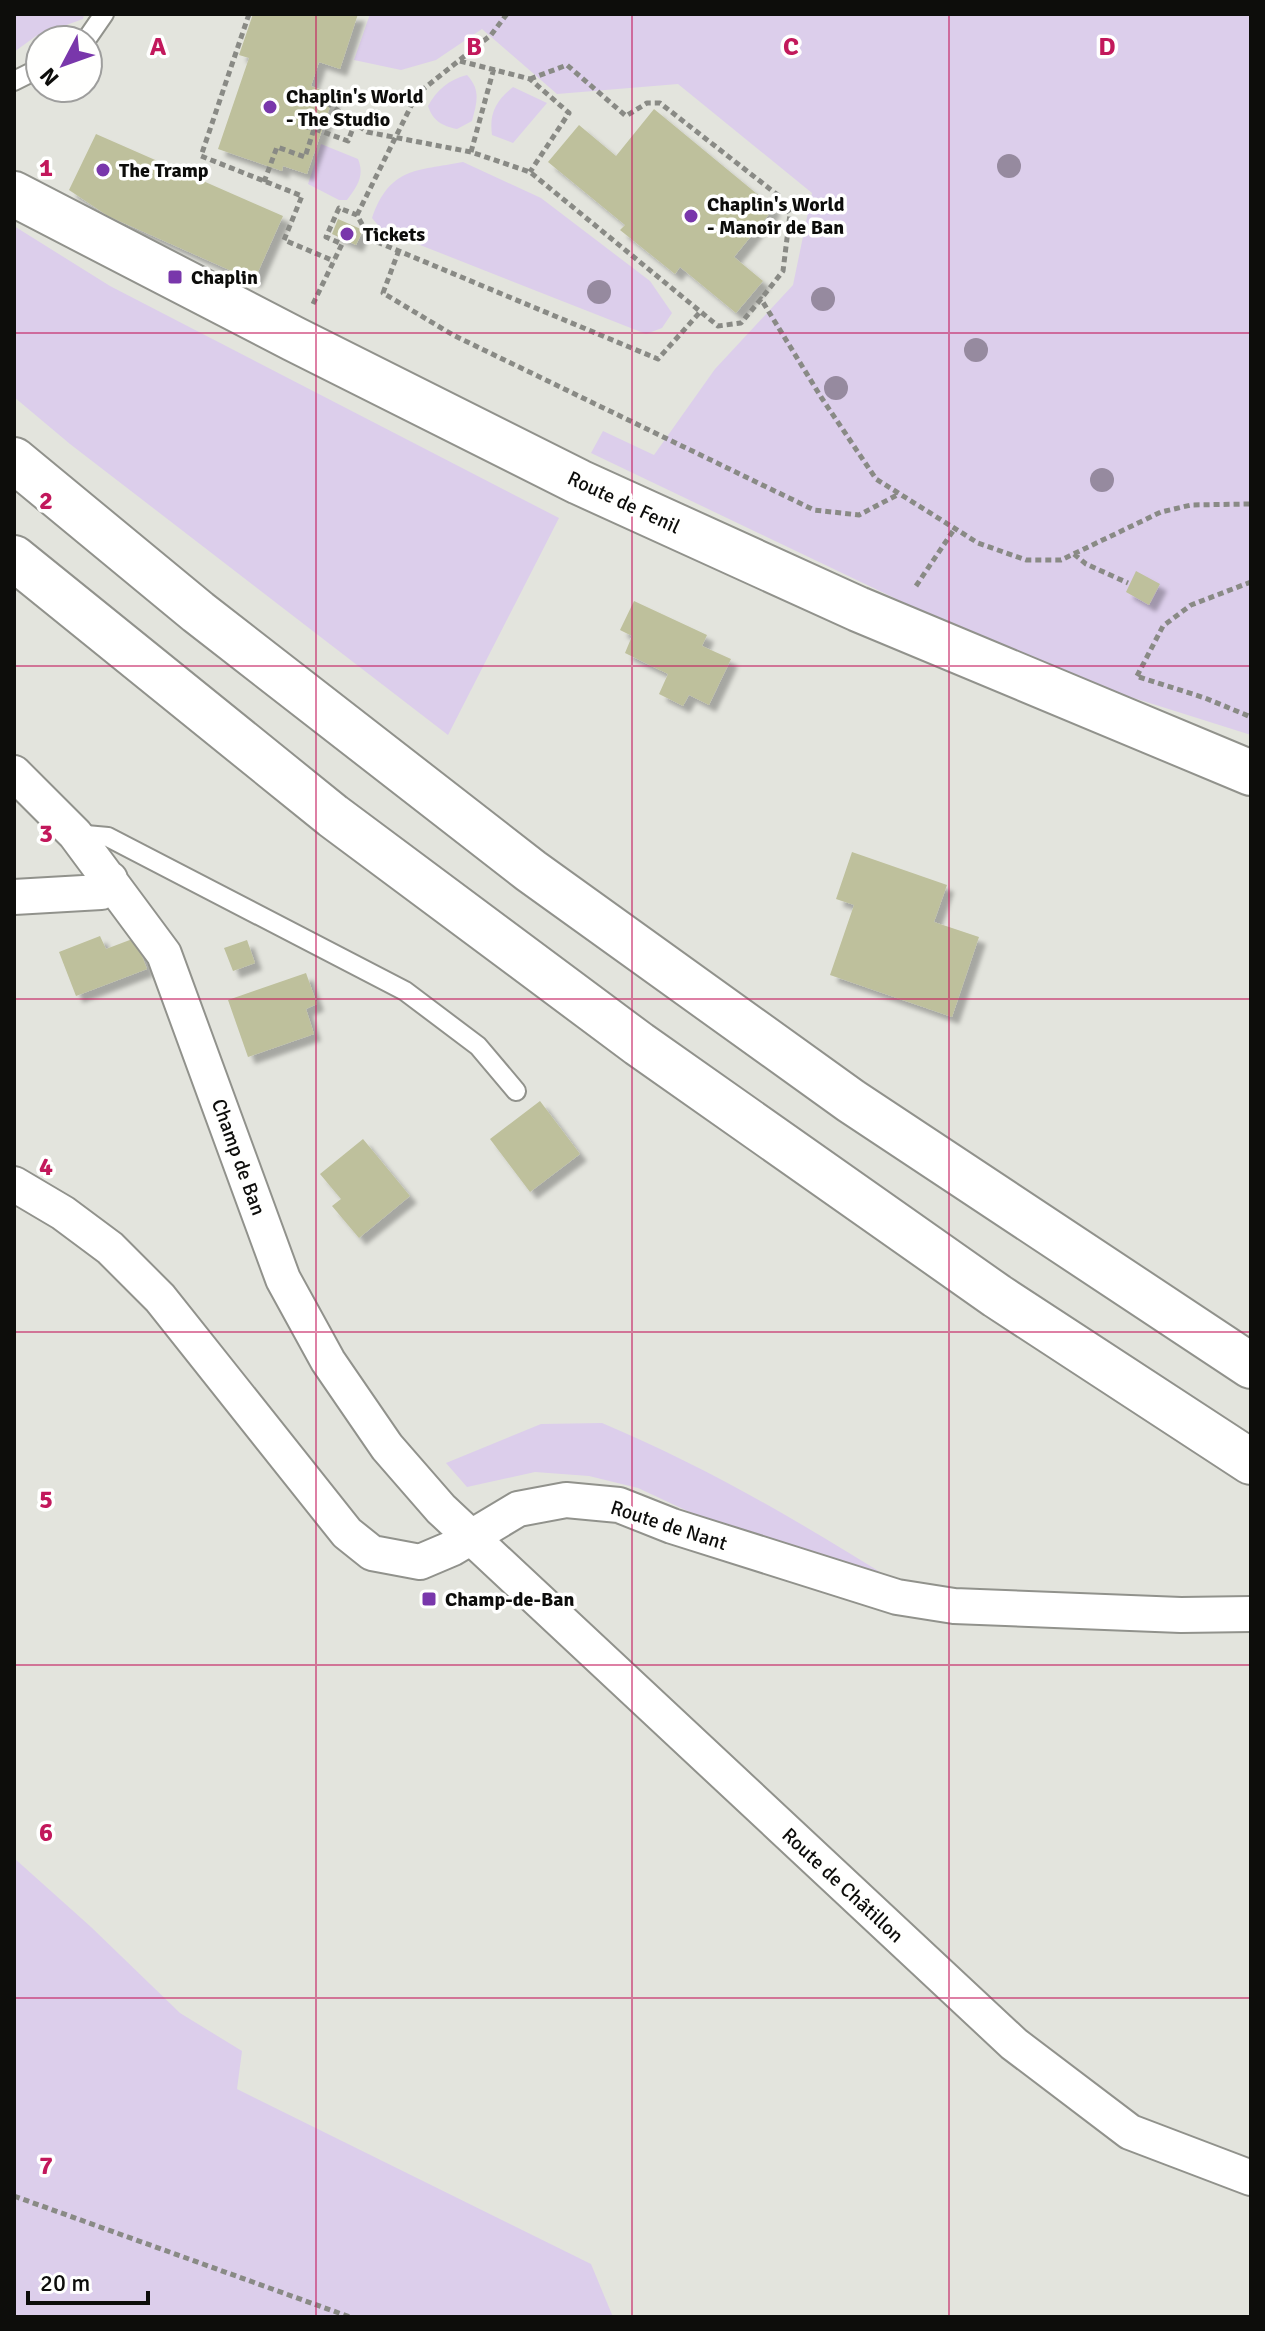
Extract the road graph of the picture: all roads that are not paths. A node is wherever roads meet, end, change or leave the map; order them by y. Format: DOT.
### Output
graph roads {
  1 [pos="14,194"];
  2 [pos="14,460"];
  3 [pos="14,558"];
  4 [pos="14,773"];
  5 [pos="1251,773"];
  6 [pos="75,834"];
  7 [pos="110,879"];
  8 [pos="14,897"];
  9 [pos="516,1091"];
  10 [pos="14,1184"];
  11 [pos="1251,1366"];
  12 [pos="1251,1462"];
  13 [pos="472,1537"];
  14 [pos="1251,1614"];
  15 [pos="1251,2178"];
  1 -- 5 [label="main road, Route de Fenil"];
  2 -- 11 [label="main road"];
  3 -- 12 [label="main road"];
  4 -- 6 [label="street, Champ de Ban"];
  6 -- 7 [label="street, Champ de Ban"];
  6 -- 9 [label="lane"];
  7 -- 8 [label="street"];
  7 -- 13 [label="street, Champ de Ban"];
  10 -- 13 [label="street, Route de Nant"];
  13 -- 14 [label="street, Route de Nant"];
  13 -- 15 [label="street, Route de Châtillon"];
}
